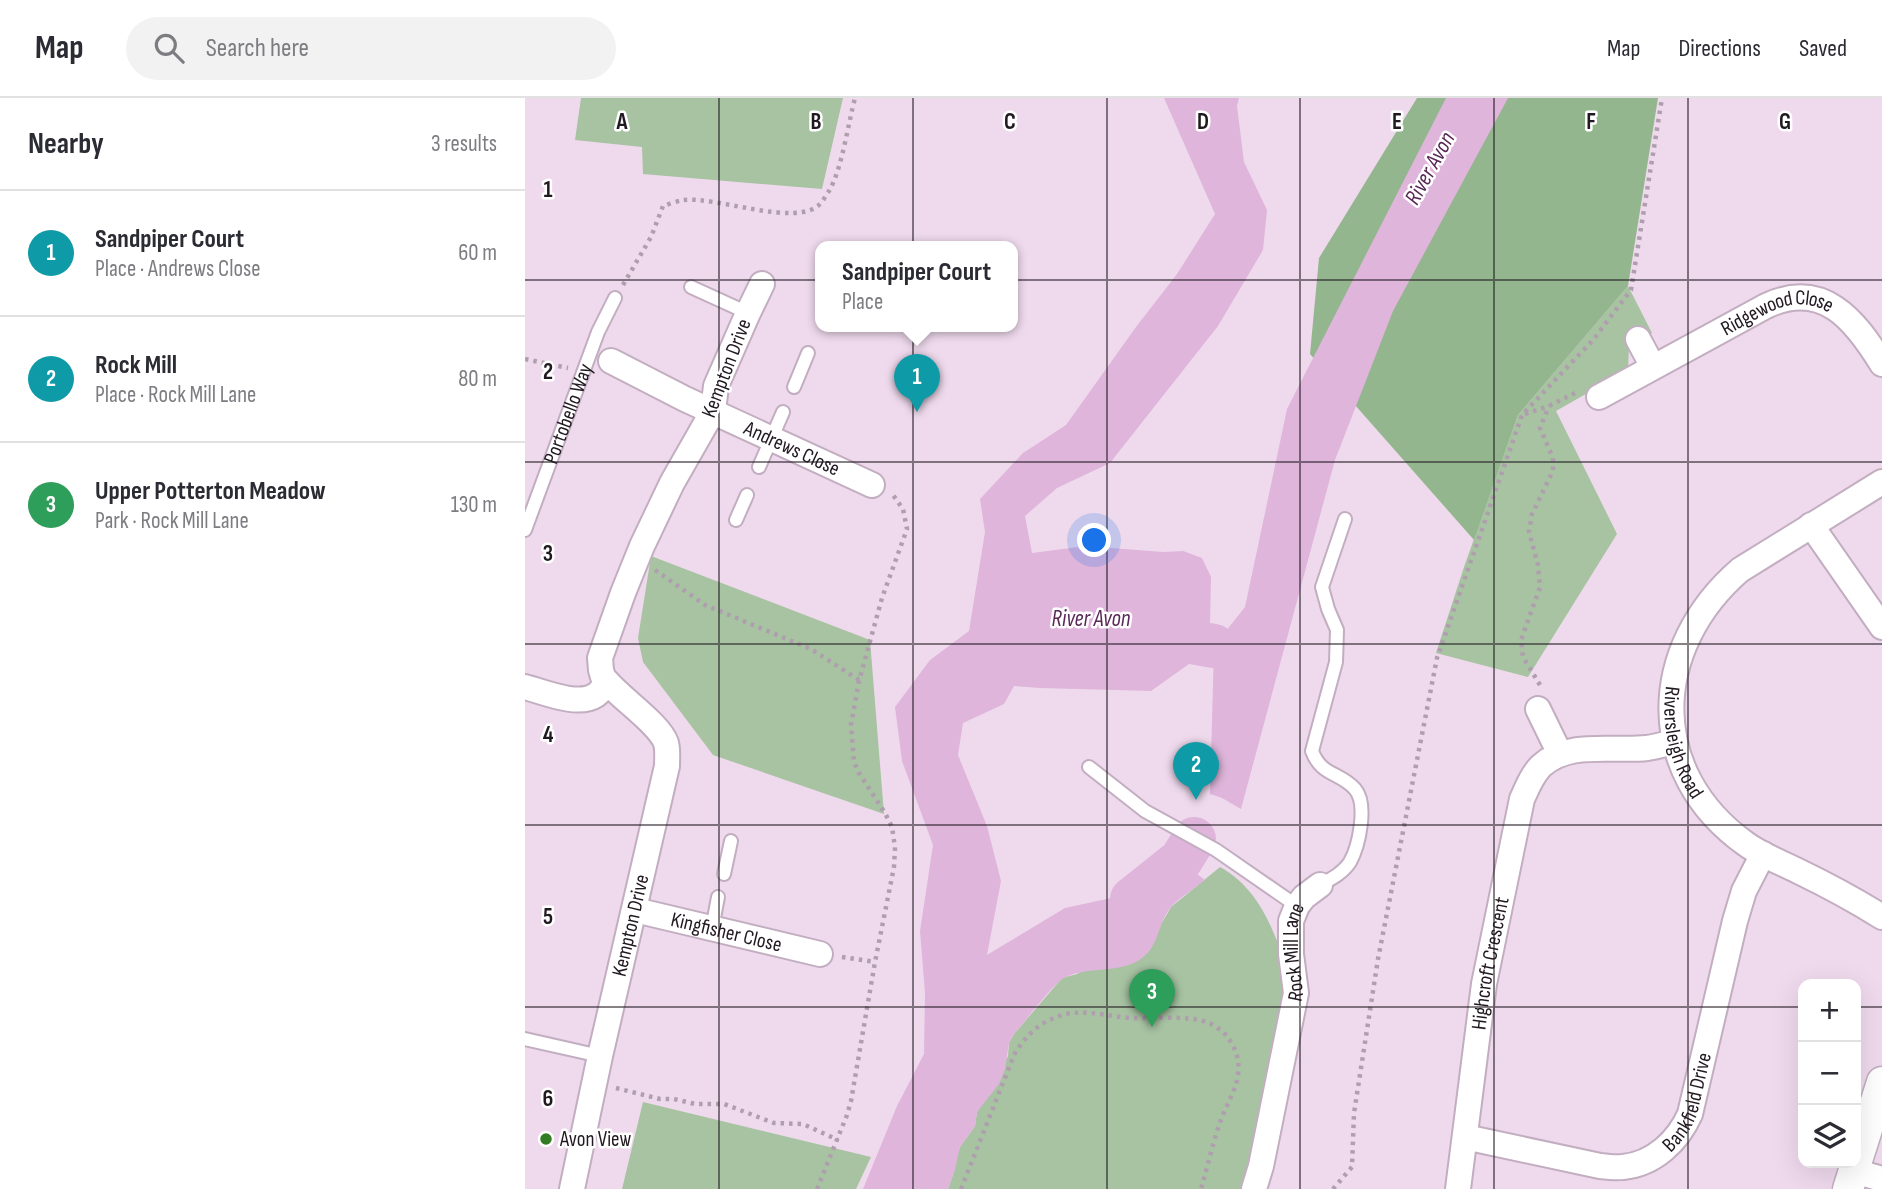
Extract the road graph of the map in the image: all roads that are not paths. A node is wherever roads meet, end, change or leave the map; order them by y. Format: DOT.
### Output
graph roads {
  1 [pos="762,284"];
  2 [pos="691,287"];
  3 [pos="615,298"];
  4 [pos="748,313"];
  5 [pos="1638,340"];
  6 [pos="808,353"];
  7 [pos="611,361"];
  8 [pos="1882,364"];
  9 [pos="1653,367"];
  10 [pos="794,387"];
  11 [pos="1599,397"];
  12 [pos="713,411"];
  13 [pos="783,412"];
  14 [pos="771,439"];
  15 [pos="759,467"];
  16 [pos="1882,482"];
  17 [pos="882,489"];
  18 [pos="747,495"];
  19 [pos="1345,519"];
  20 [pos="736,520"];
  21 [pos="1811,525"];
  22 [pos="525,530"];
  23 [pos="1882,627"];
  24 [pos="608,683"];
  25 [pos="525,687"];
  26 [pos="1538,709"];
  27 [pos="1674,742"];
  28 [pos="1560,754"];
  29 [pos="1089,767"];
  30 [pos="731,841"];
  31 [pos="1763,854"];
  32 [pos="724,874"];
  33 [pos="1320,885"];
  34 [pos="719,897"];
  35 [pos="1297,906"];
  36 [pos="635,911"];
  37 [pos="1882,917"];
  38 [pos="712,929"];
  39 [pos="820,954"];
  40 [pos="525,1039"];
  41 [pos="600,1056"];
  42 [pos="1882,1082"];
  43 [pos="1465,1137"];
  44 [pos="1861,1180"];
  45 [pos="572,1189"];
  46 [pos="1254,1189"];
  47 [pos="1458,1189"];
  1 -- 4 [label="street, Kempton Drive"];
  2 -- 4 [label="lane"];
  3 -- 22 [label="lane, Portobello Way"];
  4 -- 12 [label="street, Kempton Drive"];
  5 -- 9 [label="street"];
  6 -- 10 [label="lane"];
  7 -- 12 [label="street, Andrews Close"];
  8 -- 9 [label="street, Ridgewood Close"];
  9 -- 11 [label="street, Ridgewood Close"];
  12 -- 14 [label="street, Andrews Close"];
  12 -- 24 [label="street, Kempton Drive"];
  13 -- 14 [label="lane"];
  14 -- 15 [label="lane"];
  14 -- 17 [label="street, Andrews Close"];
  16 -- 21 [label="street, Riversleigh Road"];
  18 -- 20 [label="lane"];
  19 -- 33 [label="lane, Rock Mill Lane"];
  21 -- 23 [label="street"];
  21 -- 27 [label="street, Riversleigh Road"];
  24 -- 25 [label="street"];
  24 -- 36 [label="street, Kempton Drive"];
  26 -- 28 [label="street"];
  27 -- 28 [label="street"];
  27 -- 31 [label="street, Riversleigh Road"];
  28 -- 43 [label="street, Highcroft Crescent"];
  29 -- 35 [label="lane"];
  30 -- 32 [label="lane"];
  31 -- 37 [label="street, Riversleigh Road"];
  31 -- 43 [label="street, Bankfield Drive"];
  33 -- 35 [label="street, Rock Mill Lane"];
  34 -- 38 [label="lane"];
  35 -- 46 [label="street, Rock Mill Lane"];
  36 -- 38 [label="street, Kingfisher Close"];
  36 -- 41 [label="street, Kempton Drive"];
  38 -- 39 [label="street, Kingfisher Close"];
  40 -- 41 [label="lane"];
  41 -- 45 [label="street, Kempton Drive"];
  42 -- 44 [label="street"];
  43 -- 47 [label="street, Highcroft Crescent"];
}
